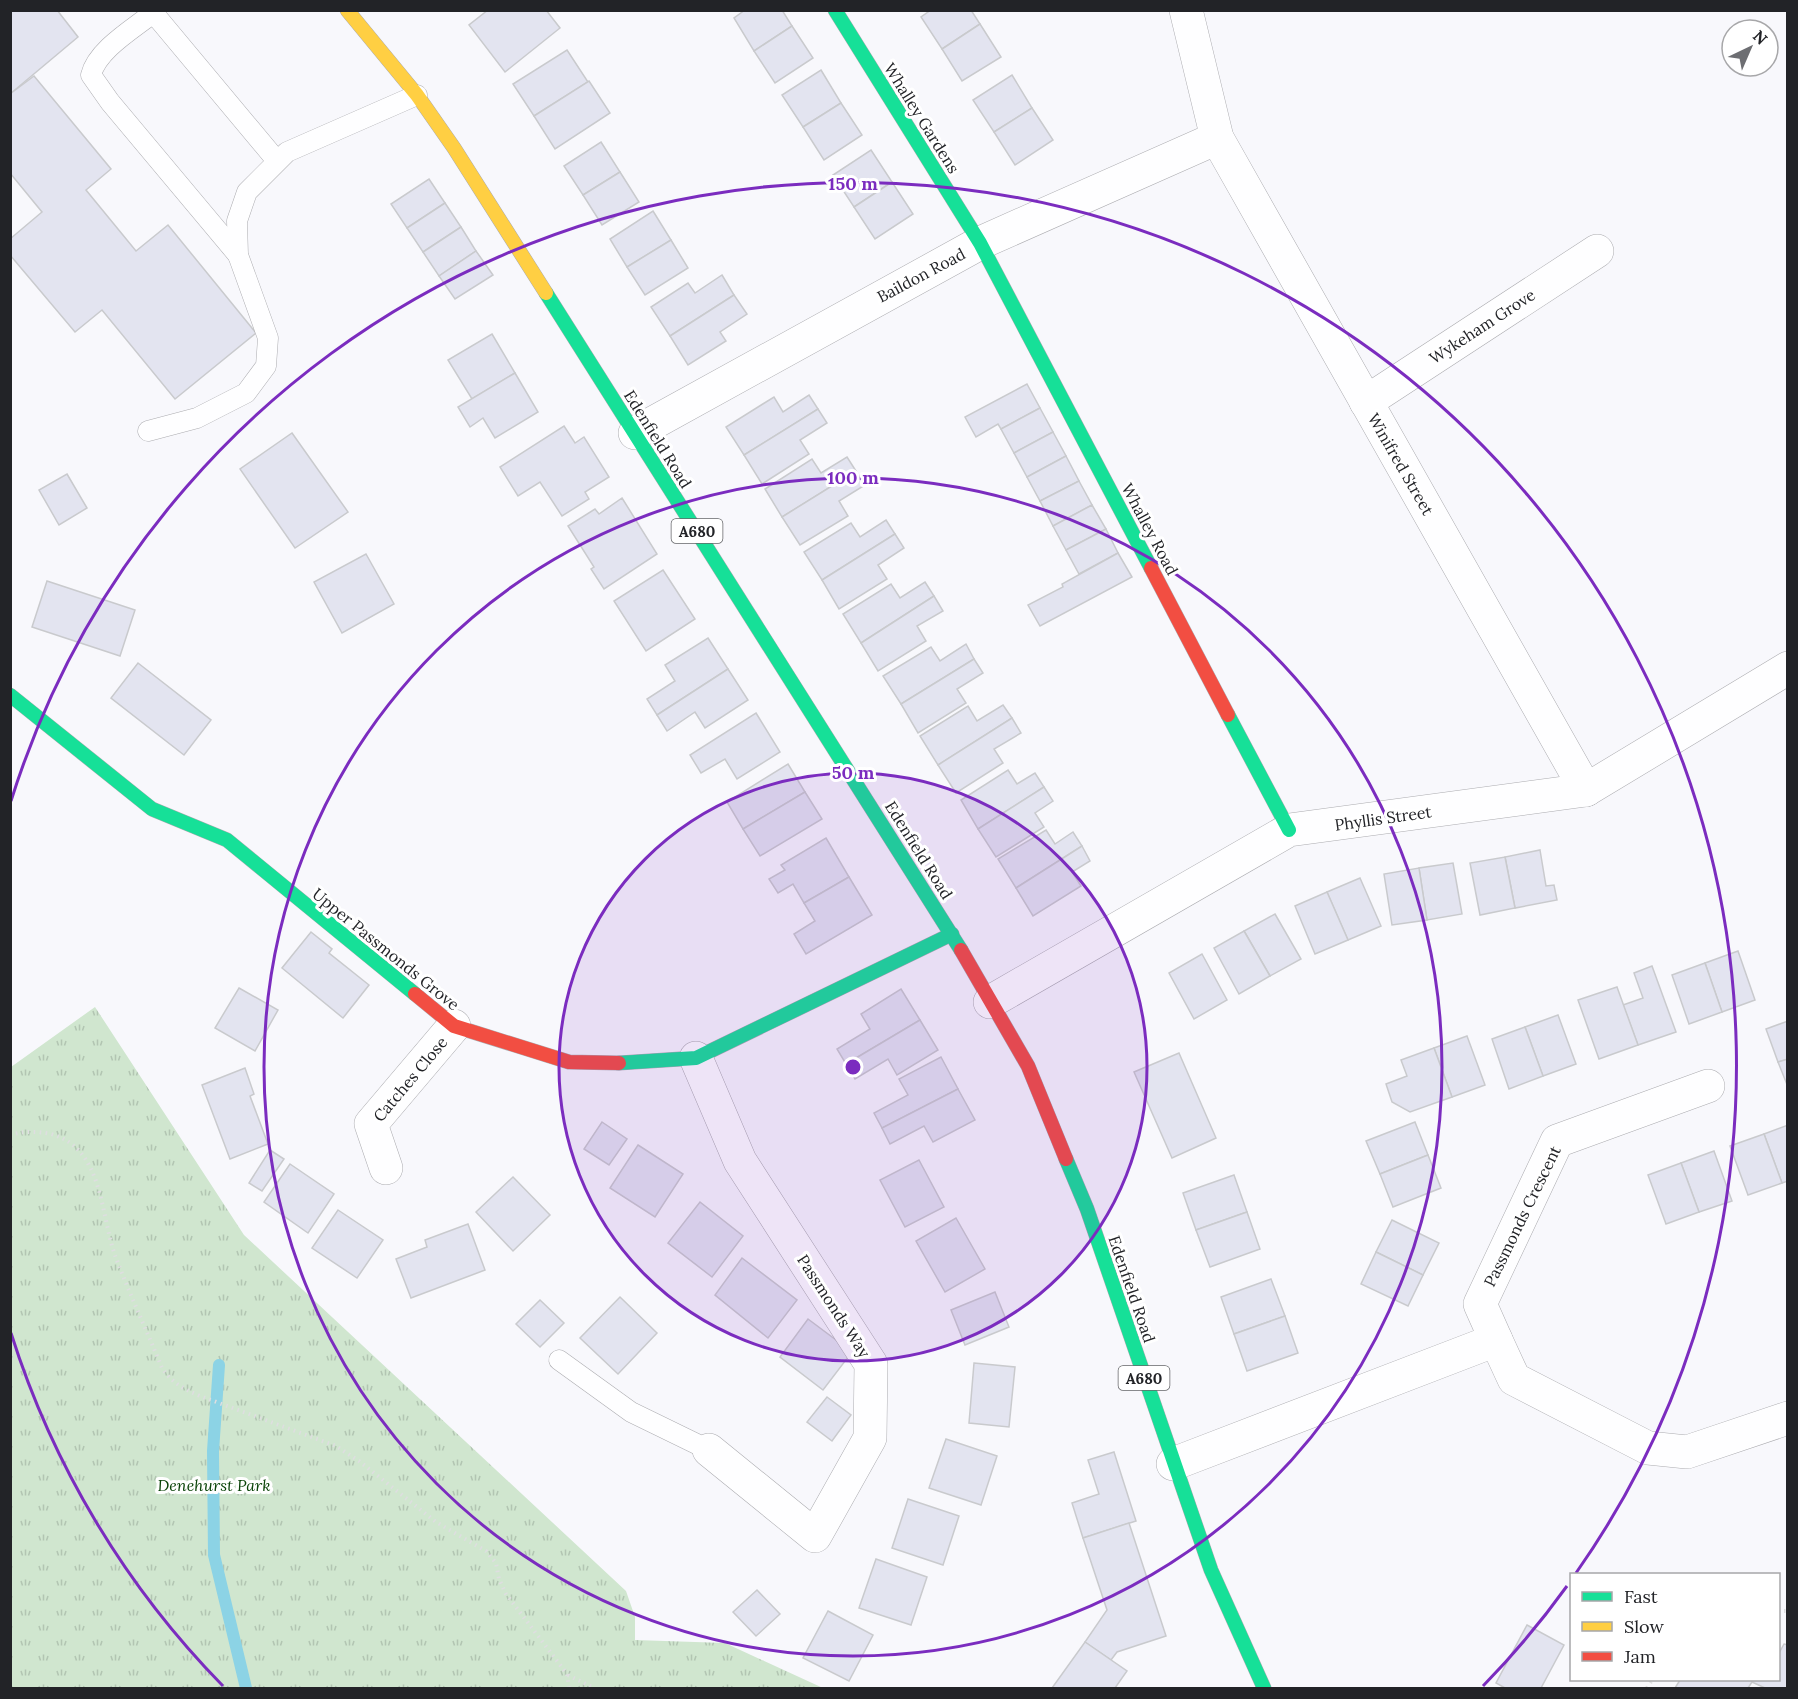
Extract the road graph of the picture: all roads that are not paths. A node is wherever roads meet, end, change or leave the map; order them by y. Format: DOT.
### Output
graph roads {
  1 [pos="347,10"];
  2 [pos="835,10"];
  3 [pos="1186,10"];
  4 [pos="152,12"];
  5 [pos="417,95"];
  6 [pos="1217,138"];
  7 [pos="277,161"];
  8 [pos="980,243"];
  9 [pos="1597,251"];
  10 [pos="238,255"];
  11 [pos="1366,402"];
  12 [pos="148,431"];
  13 [pos="635,433"];
  14 [pos="1788,668"];
  15 [pos="10,695"];
  16 [pos="1586,790"];
  17 [pos="1290,830"];
  18 [pos="952,934"];
  19 [pos="990,1002"];
  20 [pos="454,1026"];
  21 [pos="696,1058"];
  22 [pos="1708,1086"];
  23 [pos="386,1168"];
  24 [pos="1496,1340"];
  25 [pos="559,1360"];
  26 [pos="1788,1418"];
  27 [pos="710,1450"];
  28 [pos="1173,1464"];
  29 [pos="1264,1689"];
  1 -- 5 [label="street, Edenfield Road / A680"];
  2 -- 8 [label="street, Whalley Gardens"];
  3 -- 6 [label="street, Winifred Street"];
  4 -- 7 [label="lane"];
  4 -- 10 [label="lane"];
  5 -- 7 [label="lane"];
  5 -- 13 [label="street, Edenfield Road / A680"];
  6 -- 8 [label="street, Baildon Road"];
  6 -- 11 [label="street, Winifred Street"];
  7 -- 10 [label="lane"];
  8 -- 13 [label="street, Baildon Road"];
  8 -- 17 [label="street, Whalley Road"];
  9 -- 11 [label="street, Wykeham Grove"];
  10 -- 12 [label="lane"];
  11 -- 16 [label="street, Winifred Street"];
  13 -- 18 [label="street, Edenfield Road / A680"];
  14 -- 16 [label="street, Phyllis Street"];
  15 -- 20 [label="street, Upper Passmonds Grove"];
  16 -- 17 [label="street, Phyllis Street"];
  17 -- 19 [label="street, Phyllis Street"];
  18 -- 19 [label="street, Edenfield Road / A680"];
  18 -- 21 [label="street, Upper Passmonds Grove"];
  19 -- 28 [label="street, Edenfield Road / A680"];
  20 -- 21 [label="street, Upper Passmonds Grove"];
  20 -- 23 [label="street, Catches Close"];
  21 -- 27 [label="street, Passmonds Way"];
  22 -- 24 [label="street, Passmonds Crescent"];
  24 -- 26 [label="street, Passmonds Crescent"];
  24 -- 28 [label="street"];
  25 -- 27 [label="lane"];
  28 -- 29 [label="street, Edenfield Road / A680"];
}
